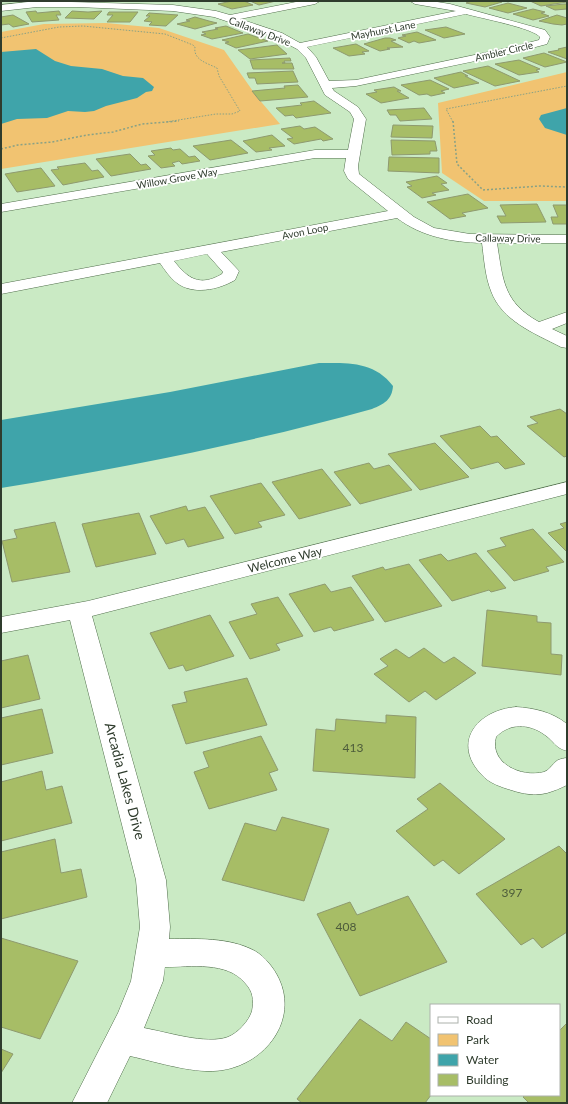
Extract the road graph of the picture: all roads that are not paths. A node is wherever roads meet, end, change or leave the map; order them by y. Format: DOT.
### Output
graph roads {
  1 [pos="315,1"];
  2 [pos="415,1"];
  3 [pos="145,4"];
  4 [pos="4,6"];
  5 [pos="467,12"];
  6 [pos="230,19"];
  7 [pos="299,46"];
  8 [pos="325,85"];
  9 [pos="354,154"];
  10 [pos="1,208"];
  11 [pos="400,212"];
  12 [pos="489,238"];
  13 [pos="567,239"];
  14 [pos="210,249"];
  15 [pos="164,258"];
  16 [pos="1,289"];
  17 [pos="567,317"];
  18 [pos="539,328"];
  19 [pos="567,344"];
  20 [pos="567,488"];
  21 [pos="79,610"];
  22 [pos="1,625"];
  23 [pos="567,741"];
  24 [pos="564,778"];
  25 [pos="151,953"];
  26 [pos="122,1039"];
  27 [pos="89,1103"];
  1 -- 6 [label="street"];
  2 -- 5 [label="street, Ambler Circle"];
  3 -- 4 [label="street, Callaway Drive"];
  3 -- 6 [label="street, Callaway Drive"];
  5 -- 7 [label="street, Mayhurst Lane"];
  5 -- 8 [label="street, Ambler Circle"];
  6 -- 7 [label="street, Callaway Drive"];
  7 -- 8 [label="street, Callaway Drive"];
  8 -- 9 [label="street, Callaway Drive"];
  9 -- 10 [label="street, Willow Grove Way"];
  9 -- 11 [label="street, Callaway Drive"];
  11 -- 12 [label="street, Callaway Drive"];
  11 -- 14 [label="street, Avon Loop"];
  12 -- 13 [label="street, Callaway Drive"];
  12 -- 18 [label="street"];
  14 -- 15 [label="street, Avon Loop"];
  14 -- 15 [label="street"];
  15 -- 16 [label="street, Avon Loop"];
  17 -- 18 [label="street"];
  18 -- 19 [label="street"];
  20 -- 21 [label="street, Welcome Way"];
  21 -- 22 [label="street, Welcome Way"];
  21 -- 25 [label="street, Arcadia Lakes Drive"];
  23 -- 24 [label="street"];
  25 -- 26 [label="street, Arcadia Lakes Drive"];
  25 -- 26 [label="street"];
  26 -- 27 [label="street, Arcadia Lakes Drive"];
}
